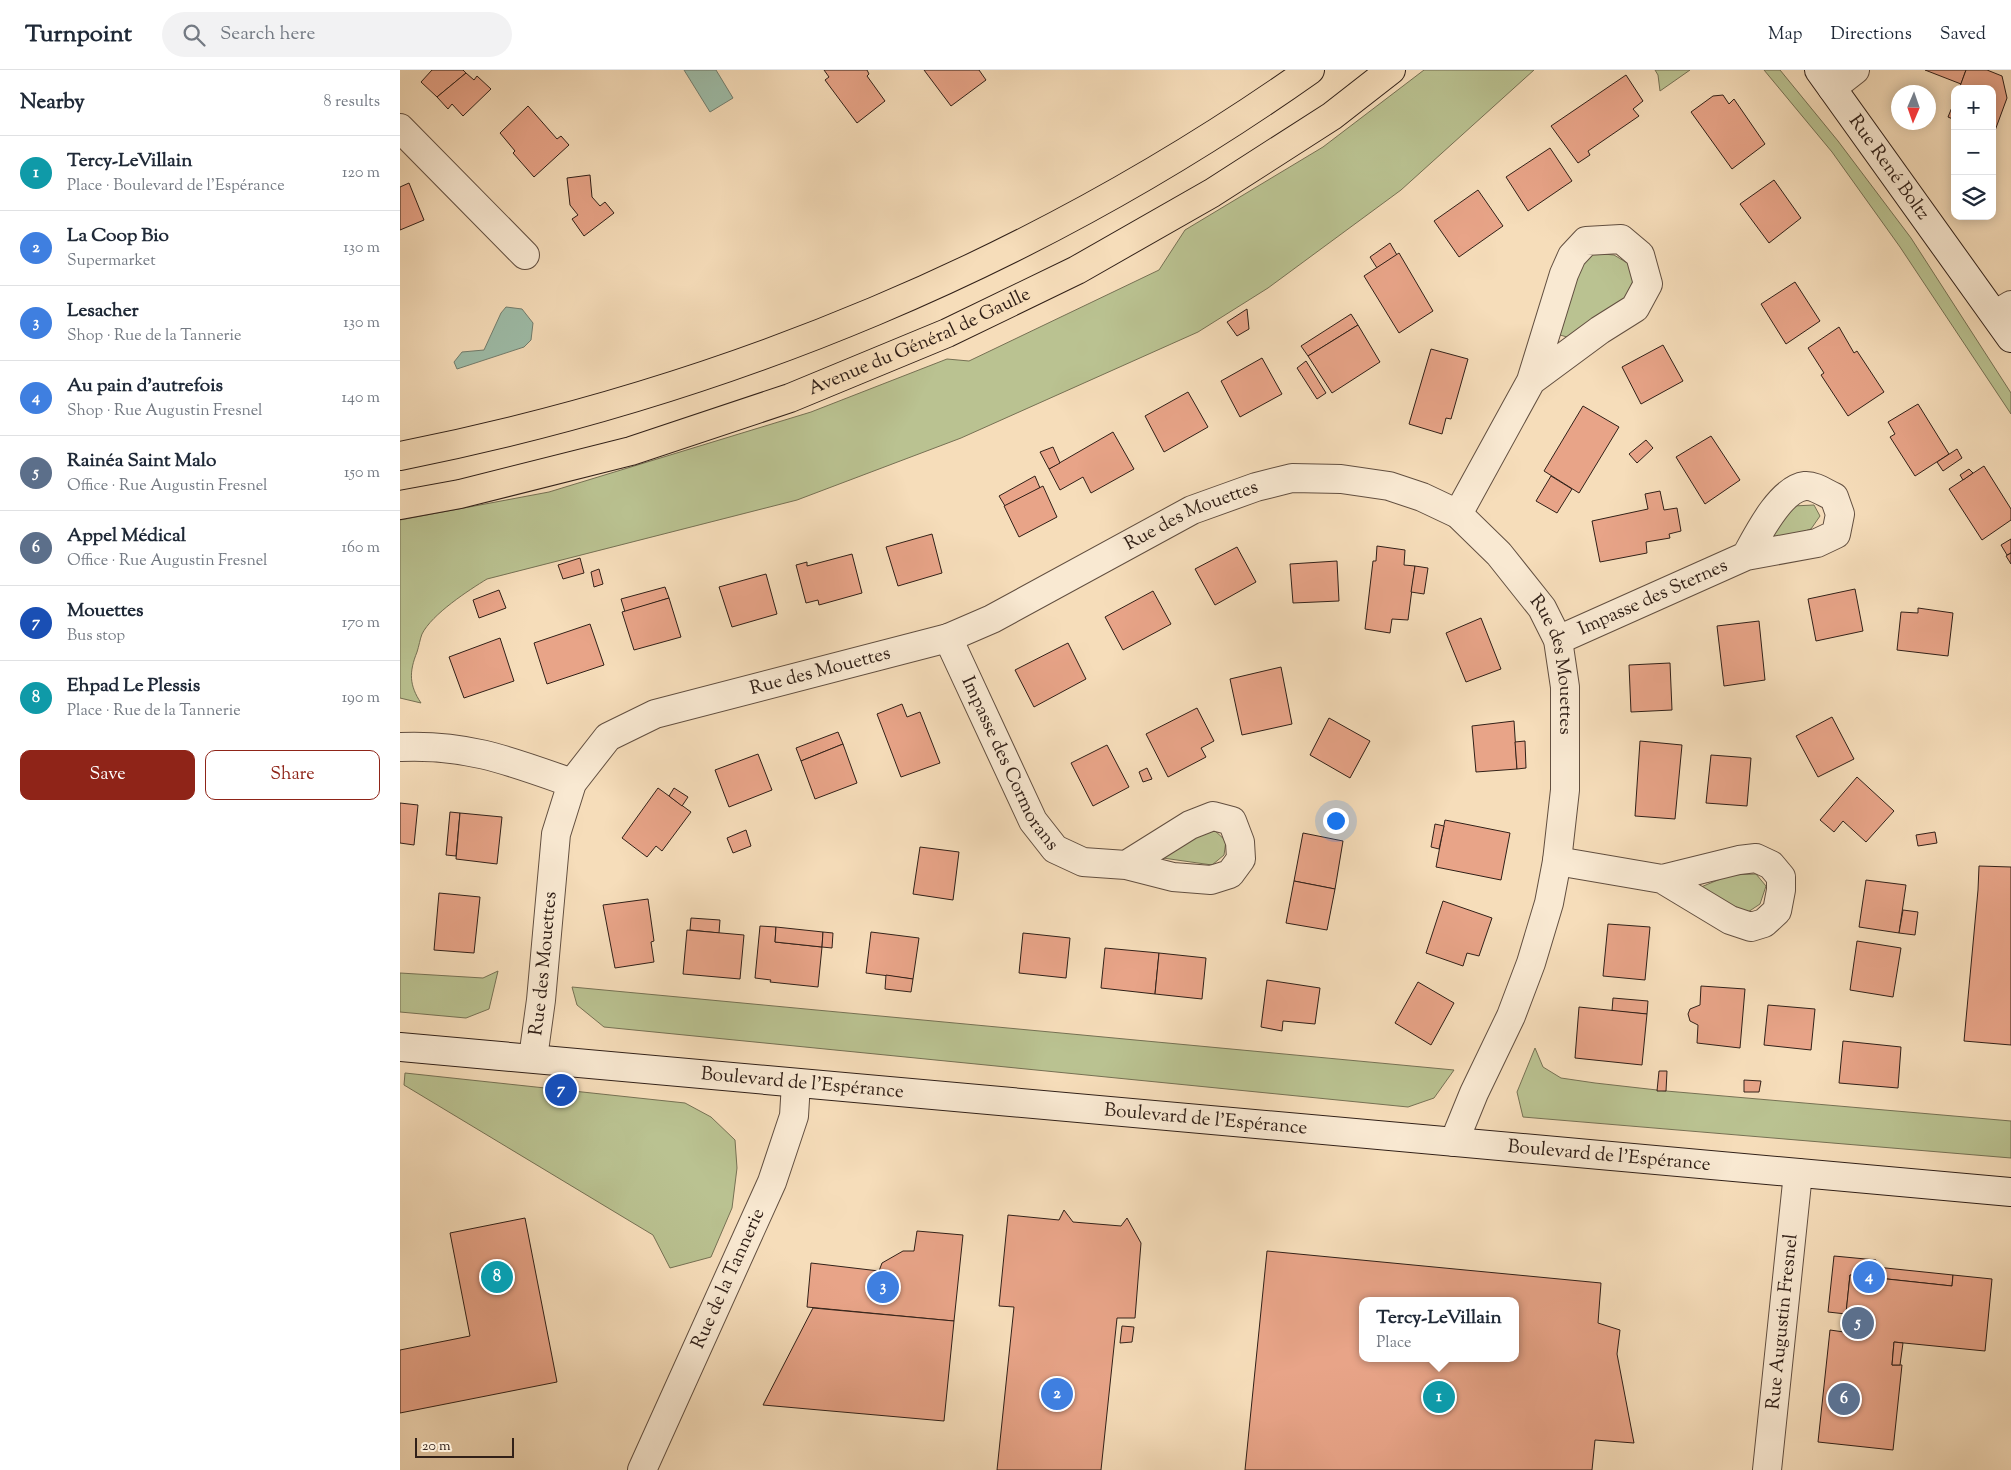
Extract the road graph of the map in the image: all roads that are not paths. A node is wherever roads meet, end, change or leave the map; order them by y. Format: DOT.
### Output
graph roads {
  1 [pos="1310,70"];
  2 [pos="1391,70"];
  3 [pos="1855,70"];
  4 [pos="1826,79"];
  5 [pos="400,128"];
  6 [pos="525,255"];
  7 [pos="2003,310"];
  8 [pos="2011,338"];
  9 [pos="1531,381"];
  10 [pos="400,456"];
  11 [pos="400,505"];
  12 [pos="1458,514"];
  13 [pos="1746,556"];
  14 [pos="948,638"];
  15 [pos="1558,640"];
  16 [pos="400,747"];
  17 [pos="572,783"];
  18 [pos="1557,861"];
  19 [pos="1126,865"];
  20 [pos="1662,879"];
  21 [pos="400,1046"];
  22 [pos="533,1058"];
  23 [pos="796,1082"];
  24 [pos="1454,1142"];
  25 [pos="1798,1173"];
  26 [pos="2011,1192"];
  27 [pos="642,1470"];
  28 [pos="1767,1470"];
  1 -- 10 [label="main road"];
  2 -- 11 [label="main road, Avenue du Général de Gaulle"];
  3 -- 4 [label="street"];
  4 -- 7 [label="street, Rue René Boltz"];
  5 -- 6 [label="street"];
  7 -- 8 [label="street, Rue René Boltz"];
  9 -- 9 [label="street"];
  9 -- 12 [label="street"];
  12 -- 14 [label="street, Rue des Mouettes"];
  12 -- 15 [label="street, Rue des Mouettes"];
  13 -- 15 [label="street, Impasse des Sternes"];
  14 -- 17 [label="street, Rue des Mouettes"];
  14 -- 19 [label="street, Impasse des Cormorans"];
  15 -- 18 [label="street, Rue des Mouettes"];
  16 -- 17 [label="street"];
  17 -- 22 [label="street, Rue des Mouettes"];
  18 -- 20 [label="street"];
  18 -- 24 [label="street, Rue des Mouettes"];
  21 -- 22 [label="street, Boulevard de l'Espérance"];
  22 -- 23 [label="street, Boulevard de l'Espérance"];
  23 -- 24 [label="street, Boulevard de l'Espérance"];
  23 -- 27 [label="street, Rue de la Tannerie"];
  24 -- 25 [label="street, Boulevard de l'Espérance"];
  25 -- 26 [label="street, Boulevard de l'Espérance"];
  25 -- 28 [label="street, Rue Augustin Fresnel"];
}
